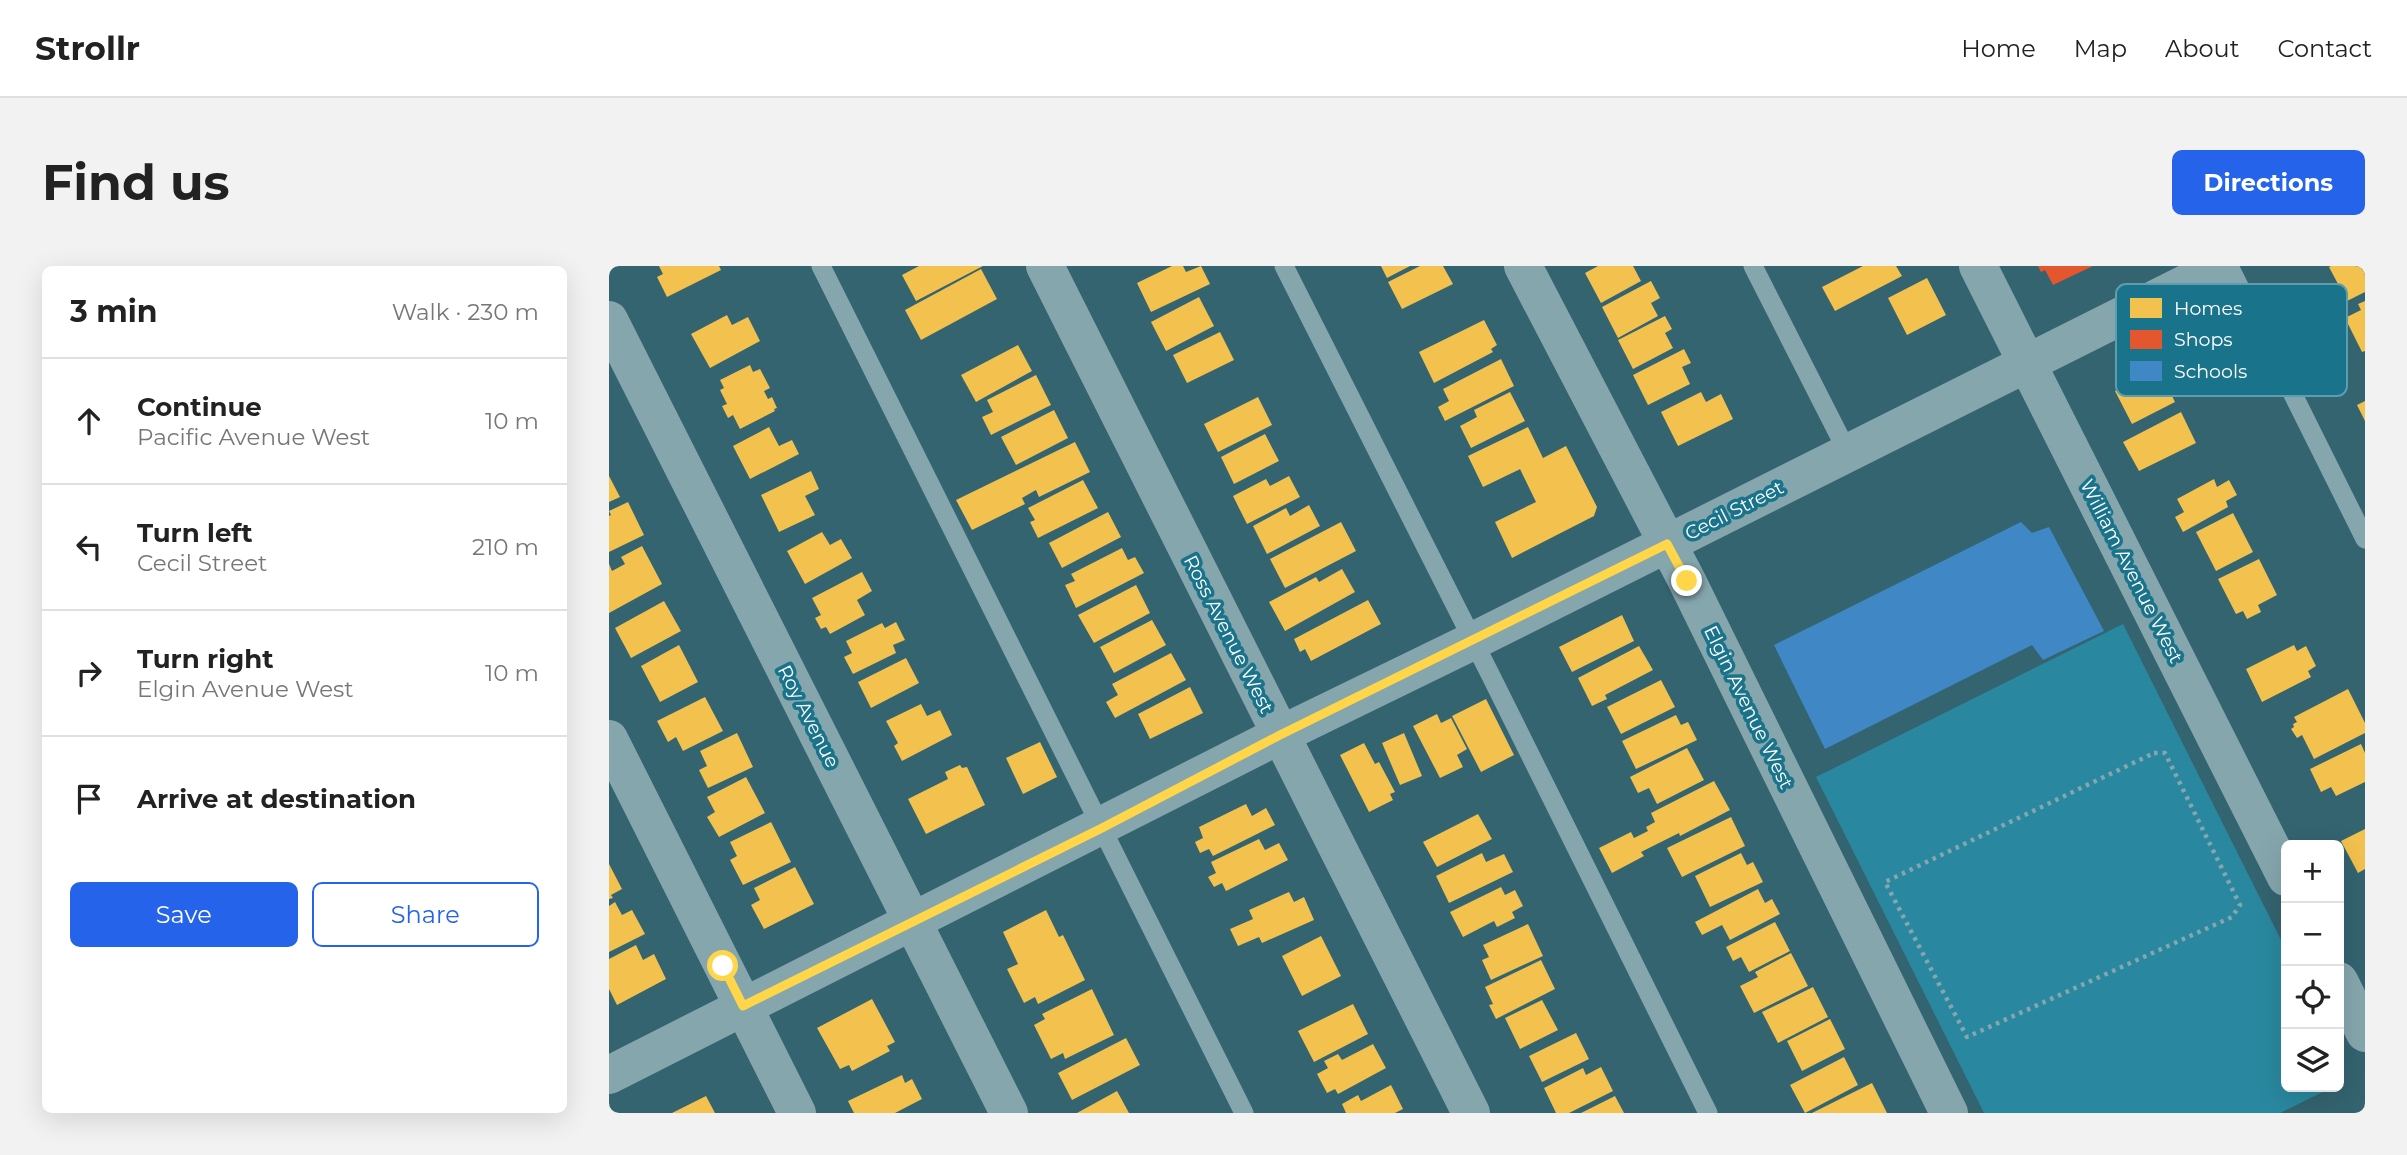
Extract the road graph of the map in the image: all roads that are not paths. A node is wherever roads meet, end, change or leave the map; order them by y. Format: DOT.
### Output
graph roads {
  1 [pos="821,266"];
  2 [pos="1045,266"];
  3 [pos="1284,266"];
  4 [pos="1523,266"];
  5 [pos="1753,266"];
  6 [pos="1978,266"];
  7 [pos="2221,266"];
  8 [pos="2229,266"];
  9 [pos="2185,284"];
  10 [pos="2238,284"];
  11 [pos="2116,318"];
  12 [pos="609,320"];
  13 [pos="2026,363"];
  14 [pos="2294,396"];
  15 [pos="1847,453"];
  16 [pos="2365,539"];
  17 [pos="1667,544"];
  18 [pos="1473,641"];
  19 [pos="1280,735"];
  20 [pos="609,739"];
  21 [pos="1102,828"];
  22 [pos="2281,867"];
  23 [pos="914,922"];
  24 [pos="2344,991"];
  25 [pos="743,1006"];
  26 [pos="2365,1033"];
  27 [pos="609,1075"];
  28 [pos="797,1113"];
  29 [pos="1009,1113"];
  30 [pos="1244,1113"];
  31 [pos="1471,1113"];
  32 [pos="1708,1113"];
  33 [pos="1949,1113"];
  1 -- 21 [label="lane"];
  2 -- 19 [label="street, Ross Avenue West"];
  3 -- 18 [label="lane"];
  4 -- 17 [label="street, Elgin Avenue West"];
  5 -- 15 [label="lane"];
  6 -- 13 [label="street, William Avenue West"];
  7 -- 9 [label="street, Cecil Street"];
  8 -- 10 [label="lane"];
  11 -- 13 [label="street, Cecil Street"];
  12 -- 23 [label="street, Roy Avenue"];
  13 -- 15 [label="street, Cecil Street"];
  13 -- 22 [label="street, William Avenue West"];
  14 -- 16 [label="lane"];
  15 -- 17 [label="street, Cecil Street"];
  17 -- 18 [label="street, Cecil Street"];
  17 -- 33 [label="street, Elgin Avenue West"];
  18 -- 19 [label="street, Cecil Street"];
  18 -- 32 [label="lane"];
  19 -- 21 [label="street, Cecil Street"];
  19 -- 31 [label="street, Ross Avenue West"];
  20 -- 25 [label="street"];
  21 -- 23 [label="street, Cecil Street"];
  21 -- 30 [label="lane"];
  23 -- 25 [label="street, Cecil Street"];
  23 -- 29 [label="street, Roy Avenue"];
  24 -- 26 [label="street"];
  25 -- 27 [label="street, Cecil Street"];
  25 -- 28 [label="street"];
}
